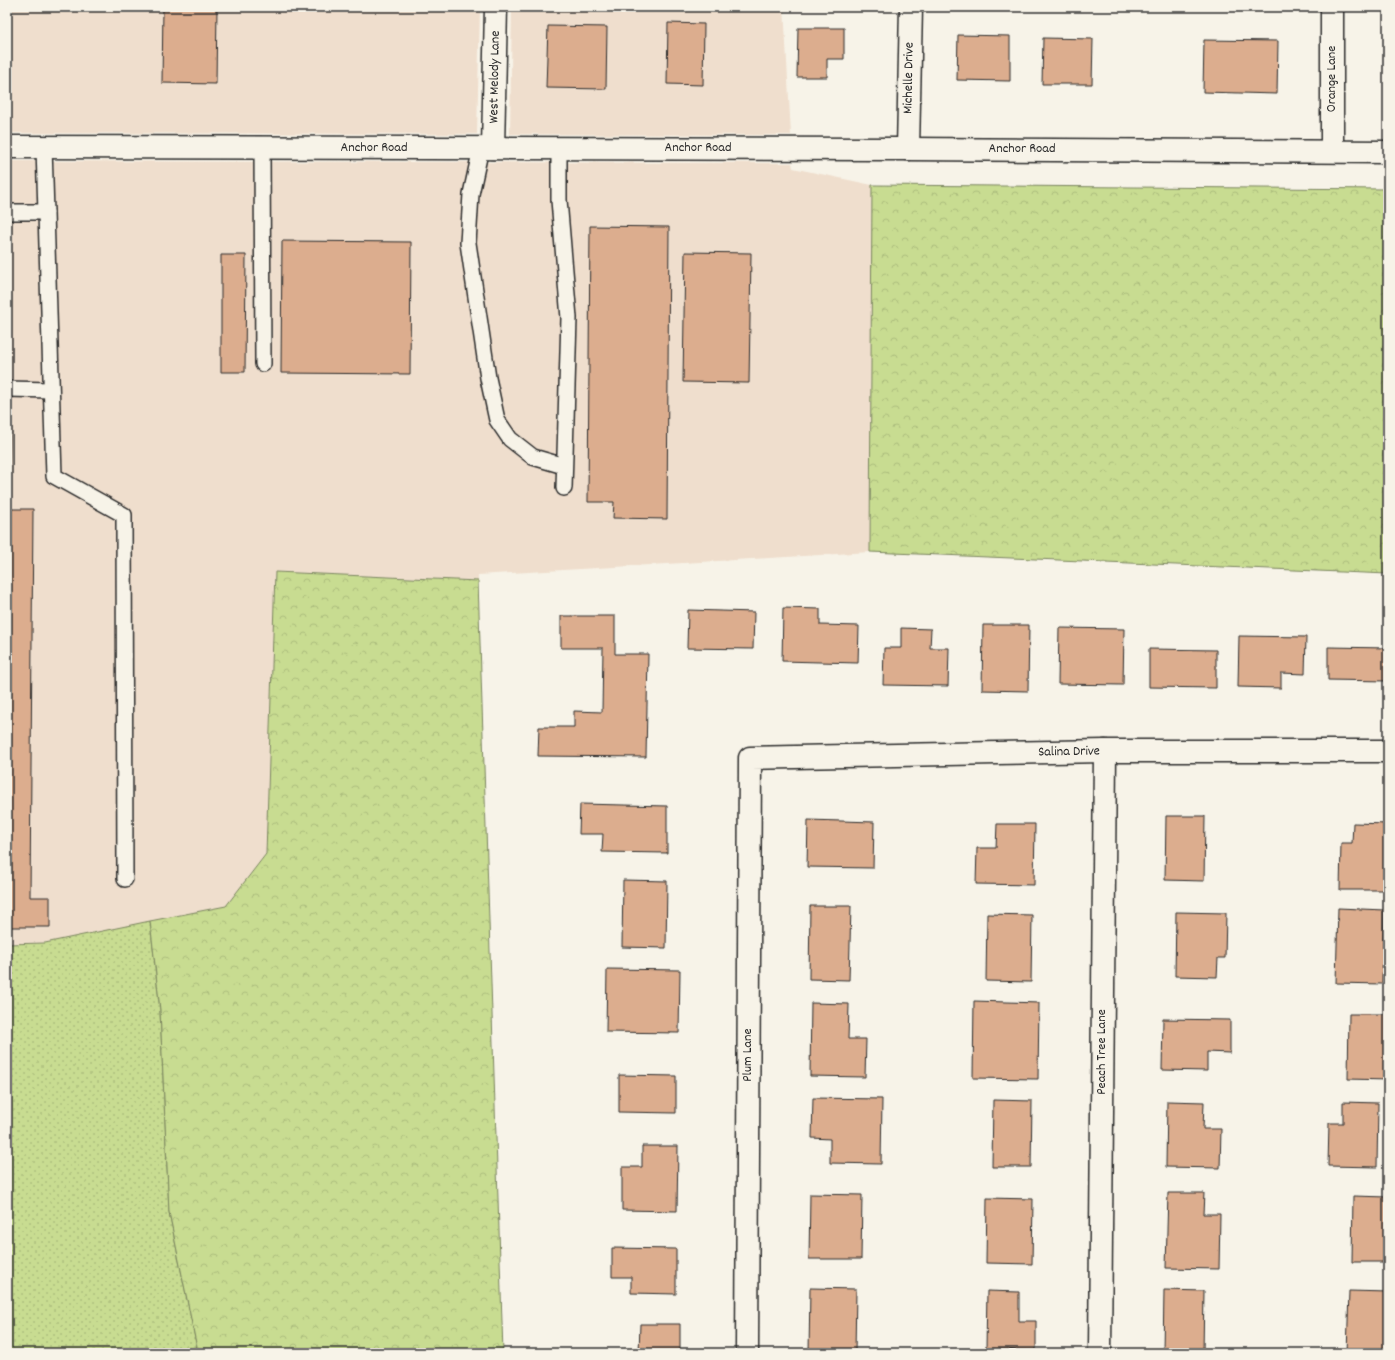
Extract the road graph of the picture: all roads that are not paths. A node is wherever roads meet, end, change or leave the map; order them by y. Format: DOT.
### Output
graph roads {
  1 [pos="496,7"];
  2 [pos="911,7"];
  3 [pos="1332,7"];
  4 [pos="7,147"];
  5 [pos="44,147"];
  6 [pos="262,147"];
  7 [pos="487,148"];
  8 [pos="559,148"];
  9 [pos="908,149"];
  10 [pos="1332,151"];
  11 [pos="1388,152"];
  12 [pos="7,212"];
  13 [pos="46,212"];
  14 [pos="264,364"];
  15 [pos="7,389"];
  16 [pos="51,390"];
  17 [pos="564,466"];
  18 [pos="564,488"];
  19 [pos="1105,751"];
  20 [pos="1388,751"];
  21 [pos="750,758"];
  22 [pos="125,879"];
  23 [pos="747,1353"];
  24 [pos="1100,1353"];
  1 -- 7 [label="street, West Melody Lane"];
  2 -- 9 [label="street, Michelle Drive"];
  3 -- 10 [label="street, Orange Lane"];
  4 -- 5 [label="street, Anchor Road"];
  5 -- 6 [label="street, Anchor Road"];
  5 -- 13 [label="lane"];
  6 -- 7 [label="street, Anchor Road"];
  6 -- 14 [label="lane"];
  7 -- 8 [label="street, Anchor Road"];
  7 -- 17 [label="lane"];
  8 -- 9 [label="street, Anchor Road"];
  8 -- 17 [label="lane"];
  9 -- 10 [label="street, Anchor Road"];
  10 -- 11 [label="street, Anchor Road"];
  12 -- 13 [label="lane"];
  13 -- 16 [label="lane"];
  15 -- 16 [label="lane"];
  16 -- 22 [label="lane"];
  17 -- 18 [label="lane"];
  19 -- 20 [label="street, Salina Drive"];
  19 -- 21 [label="street, Salina Drive"];
  19 -- 24 [label="street, Peach Tree Lane"];
  21 -- 23 [label="street, Plum Lane"];
}
